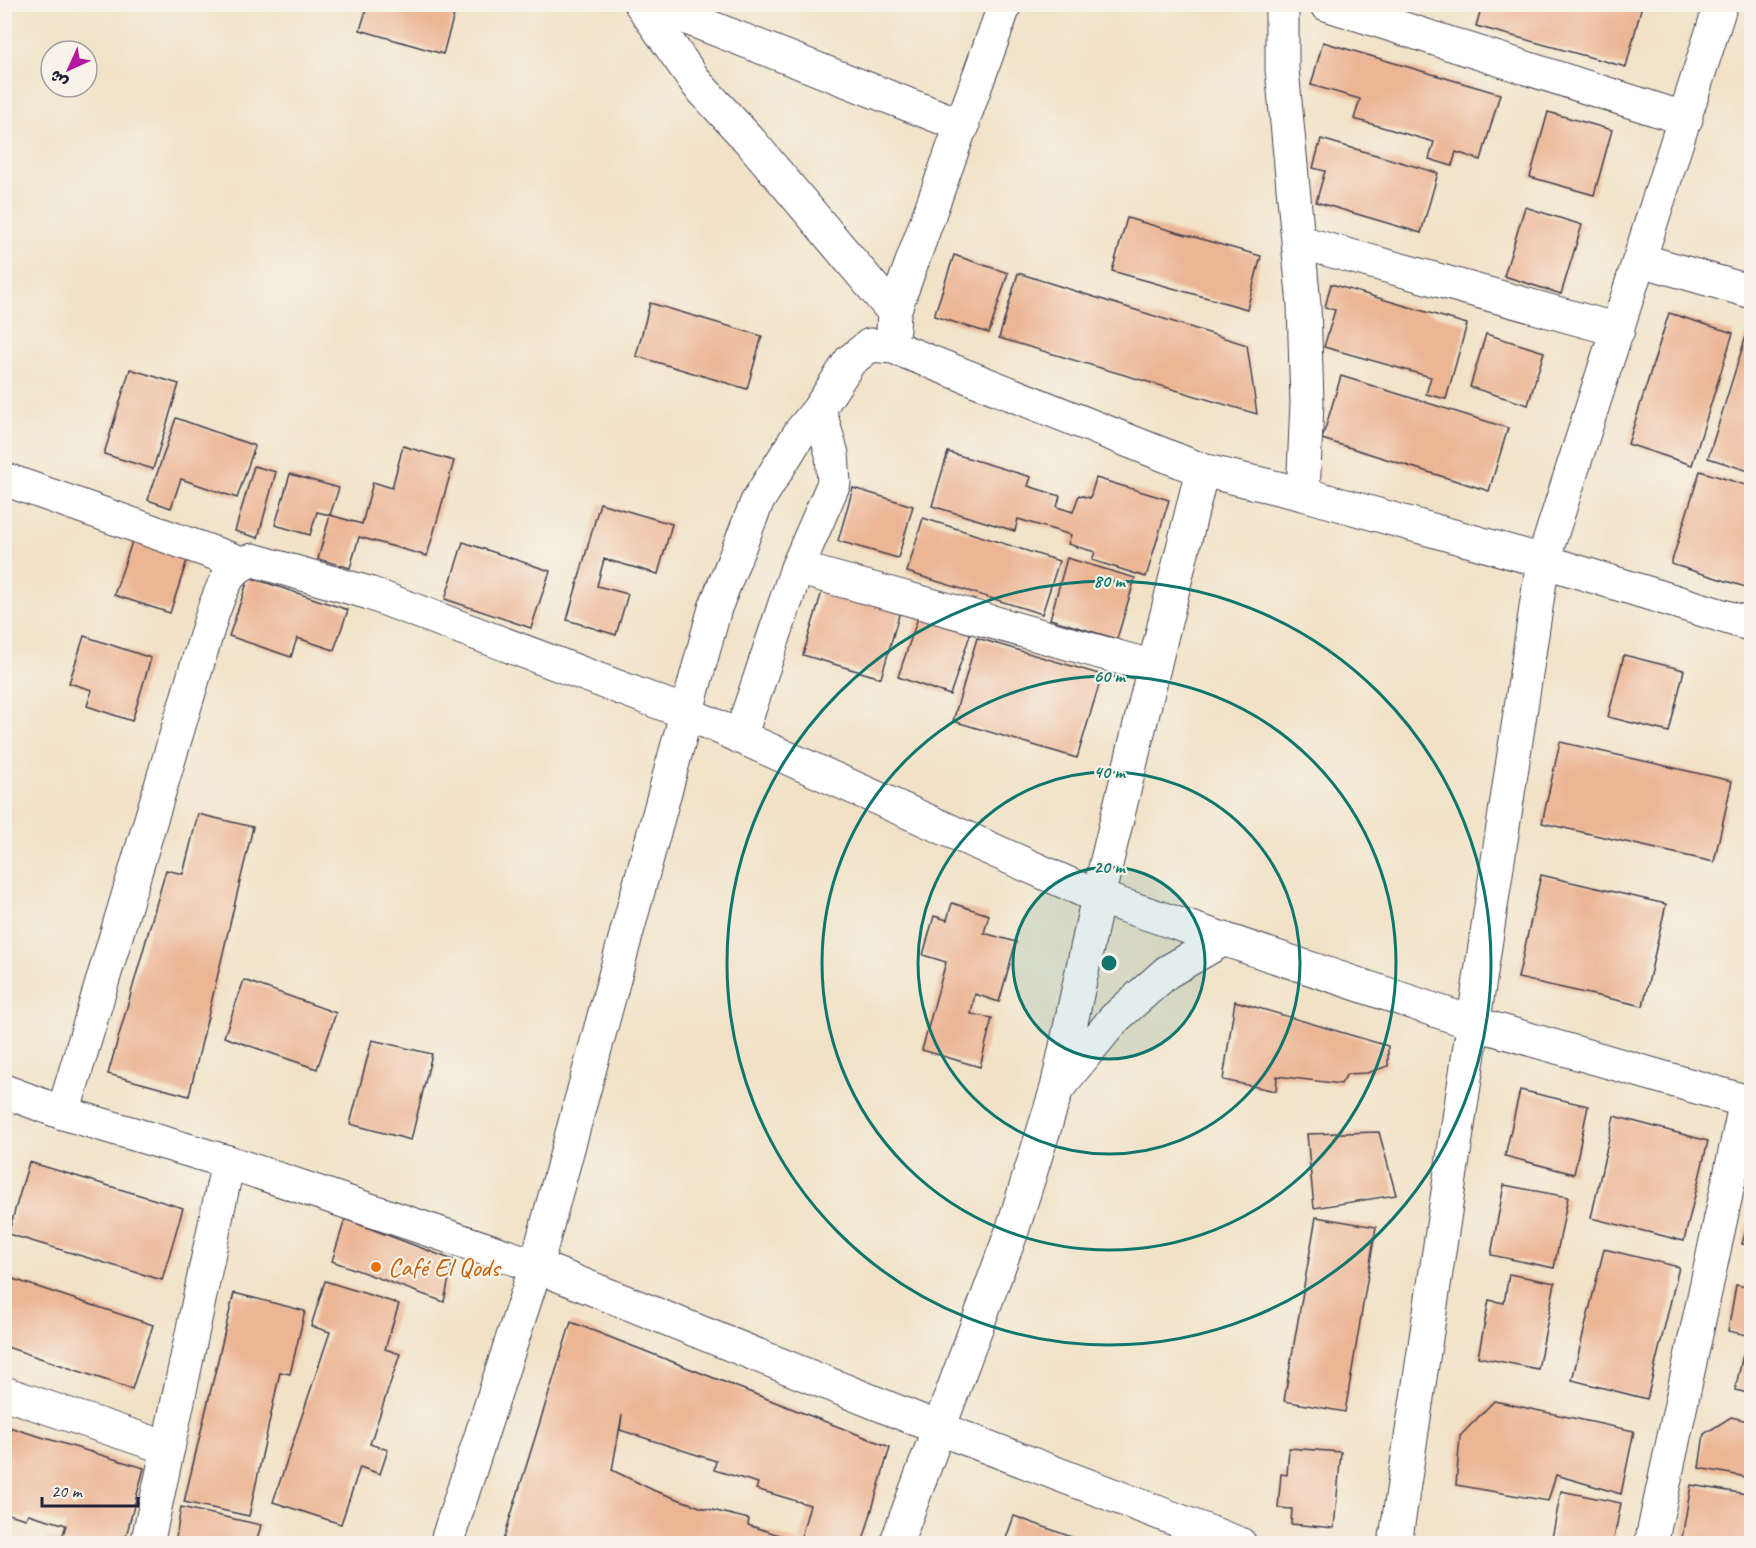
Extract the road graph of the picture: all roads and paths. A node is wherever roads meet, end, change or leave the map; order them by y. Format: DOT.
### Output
graph roads {
  1 [pos="641,4"];
  2 [pos="651,4"];
  3 [pos="1005,4"];
  4 [pos="1282,4"];
  5 [pos="1326,4"];
  6 [pos="1721,4"];
  7 [pos="1686,119"];
  8 [pos="963,126"];
  9 [pos="1300,242"];
  10 [pos="1641,260"];
  11 [pos="1752,292"];
  12 [pos="894,312"];
  13 [pos="1618,330"];
  14 [pos="893,346"];
  15 [pos="819,409"];
  16 [pos="1202,470"];
  17 [pos="4,479"];
  18 [pos="1303,494"];
  19 [pos="1543,561"];
  20 [pos="242,563"];
  21 [pos="797,568"];
  22 [pos="1752,625"];
  23 [pos="1154,668"];
  24 [pos="687,713"];
  25 [pos="740,737"];
  26 [pos="1098,897"];
  27 [pos="1224,939"];
  28 [pos="1473,1023"];
  29 [pos="1057,1088"];
  30 [pos="4,1091"];
  31 [pos="1749,1102"];
  32 [pos="63,1113"];
  33 [pos="228,1162"];
  34 [pos="536,1266"];
  35 [pos="4,1393"];
  36 [pos="938,1428"];
  37 [pos="168,1448"];
  38 [pos="147,1544"];
  39 [pos="446,1544"];
  40 [pos="896,1544"];
  41 [pos="1240,1544"];
  42 [pos="1395,1544"];
  43 [pos="1651,1544"];
  1 -- 12 [label="street"];
  2 -- 8 [label="street"];
  3 -- 8 [label="street"];
  4 -- 9 [label="street"];
  5 -- 7 [label="street"];
  6 -- 7 [label="street"];
  7 -- 10 [label="street"];
  8 -- 12 [label="street"];
  9 -- 13 [label="street"];
  9 -- 18 [label="street"];
  10 -- 11 [label="street"];
  10 -- 13 [label="street"];
  12 -- 14 [label="street"];
  13 -- 19 [label="street"];
  14 -- 15 [label="street"];
  14 -- 16 [label="street"];
  15 -- 21 [label="street"];
  15 -- 24 [label="street"];
  16 -- 18 [label="street"];
  16 -- 23 [label="street"];
  17 -- 20 [label="street"];
  18 -- 19 [label="street"];
  19 -- 22 [label="street"];
  19 -- 28 [label="street"];
  20 -- 24 [label="street"];
  20 -- 32 [label="street"];
  21 -- 23 [label="street"];
  21 -- 25 [label="street"];
  23 -- 26 [label="street"];
  24 -- 25 [label="street"];
  24 -- 34 [label="street"];
  25 -- 26 [label="street"];
  26 -- 27 [label="street"];
  26 -- 29 [label="street"];
  27 -- 28 [label="street"];
  27 -- 29 [label="street"];
  28 -- 31 [label="street"];
  28 -- 42 [label="street"];
  29 -- 36 [label="street"];
  30 -- 32 [label="street"];
  31 -- 43 [label="street"];
  32 -- 33 [label="street"];
  33 -- 34 [label="street"];
  33 -- 37 [label="street"];
  34 -- 36 [label="street"];
  34 -- 39 [label="street"];
  35 -- 37 [label="street"];
  36 -- 40 [label="street"];
  36 -- 41 [label="street"];
  37 -- 38 [label="street"];
}
